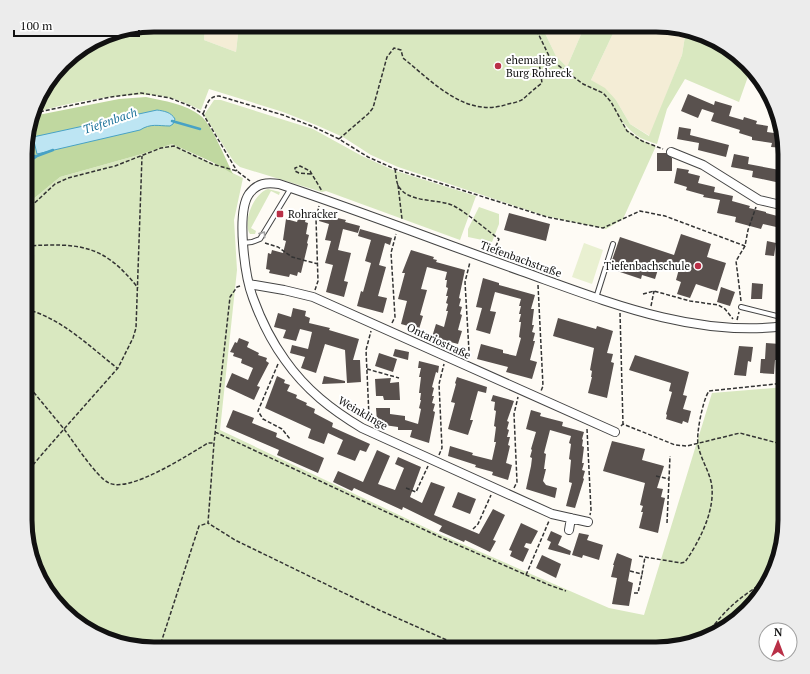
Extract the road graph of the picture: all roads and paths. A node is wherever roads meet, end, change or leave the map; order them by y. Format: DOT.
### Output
graph roads {
  1 [pos="537,32"];
  2 [pos="551,60"];
  3 [pos="39,112"];
  4 [pos="203,114"];
  5 [pos="339,138"];
  6 [pos="671,152"];
  7 [pos="142,156"];
  8 [pos="396,169"];
  9 [pos="237,171"];
  10 [pos="311,174"];
  11 [pos="398,185"];
  12 [pos="256,187"];
  13 [pos="291,188"];
  14 [pos="321,199"];
  15 [pos="759,200"];
  16 [pos="778,204"];
  17 [pos="32,205"];
  18 [pos="400,227"];
  19 [pos="260,239"];
  20 [pos="243,243"];
  21 [pos="613,244"];
  22 [pos="32,246"];
  23 [pos="745,246"];
  24 [pos="472,254"];
  25 [pos="490,260"];
  26 [pos="318,264"];
  27 [pos="538,277"];
  28 [pos="249,284"];
  29 [pos="138,288"];
  30 [pos="654,291"];
  31 [pos="643,294"];
  32 [pos="313,297"];
  33 [pos="596,298"];
  34 [pos="627,307"];
  35 [pos="741,307"];
  36 [pos="32,311"];
  37 [pos="649,314"];
  38 [pos="778,316"];
  39 [pos="373,323"];
  40 [pos="778,326"];
  41 [pos="389,330"];
  42 [pos="447,357"];
  43 [pos="284,359"];
  44 [pos="462,364"];
  45 [pos="118,368"];
  46 [pos="367,369"];
  47 [pos="399,378"];
  48 [pos="778,384"];
  49 [pos="32,390"];
  50 [pos="538,397"];
  51 [pos="517,402"];
  52 [pos="587,419"];
  53 [pos="623,424"];
  54 [pos="362,428"];
  55 [pos="64,429"];
  56 [pos="215,432"];
  57 [pos="615,432"];
  58 [pos="290,439"];
  59 [pos="214,443"];
  60 [pos="778,443"];
  61 [pos="698,444"];
  62 [pos="670,456"];
  63 [pos="434,460"];
  64 [pos="32,466"];
  65 [pos="656,476"];
  66 [pos="669,478"];
  67 [pos="406,488"];
  68 [pos="494,488"];
  69 [pos="511,495"];
  70 [pos="552,514"];
  71 [pos="571,518"];
  72 [pos="588,522"];
  73 [pos="208,523"];
  74 [pos="667,523"];
  75 [pos="473,529"];
  76 [pos="569,530"];
  77 [pos="639,556"];
  78 [pos="645,557"];
  79 [pos="630,571"];
  80 [pos="642,574"];
  81 [pos="526,575"];
  82 [pos="759,585"];
  83 [pos="566,591"];
  84 [pos="634,593"];
  85 [pos="711,629"];
  86 [pos="161,642"];
  87 [pos="452,642"];
  1 -- 2 [label="path"];
  2 -- 5 [label="path"];
  2 -- 6 [label="path"];
  3 -- 4 [label="path"];
  4 -- 5 [label="path"];
  4 -- 9 [label="path"];
  5 -- 8 [label="path"];
  6 -- 15 [label="street"];
  7 -- 9 [label="path"];
  7 -- 17 [label="path"];
  7 -- 29 [label="path"];
  8 -- 11 [label="path"];
  8 -- 23 [label="path"];
  9 -- 12 [label="path"];
  10 -- 10 [label="path"];
  10 -- 14 [label="path"];
  11 -- 18 [label="path"];
  11 -- 25 [label="path"];
  12 -- 13 [label="street, Tiefenbachstraße"];
  12 -- 20 [label="street, Weinklinge"];
  13 -- 14 [label="street, Tiefenbachstraße"];
  19 -- 13 [label="lane, one-way"];
  14 -- 18 [label="street, Tiefenbachstraße"];
  14 -- 26 [label="path"];
  15 -- 16 [label="street"];
  15 -- 23 [label="path"];
  18 -- 24 [label="street, Tiefenbachstraße"];
  18 -- 41 [label="path"];
  19 -- 20 [label="lane"];
  19 -- 26 [label="path"];
  20 -- 28 [label="street, Weinklinge"];
  21 -- 33 [label="lane"];
  22 -- 29 [label="path"];
  23 -- 35 [label="path"];
  24 -- 25 [label="street, Tiefenbachstraße"];
  24 -- 44 [label="path"];
  25 -- 27 [label="street, Tiefenbachstraße"];
  26 -- 32 [label="path"];
  27 -- 33 [label="street, Tiefenbachstraße"];
  27 -- 50 [label="path"];
  28 -- 32 [label="street, Ontariostraße"];
  28 -- 43 [label="street, Weinklinge"];
  28 -- 56 [label="path"];
  29 -- 45 [label="path"];
  30 -- 31 [label="path"];
  30 -- 35 [label="path"];
  30 -- 37 [label="path"];
  32 -- 39 [label="street, Ontariostraße"];
  33 -- 34 [label="street, Tiefenbachstraße"];
  34 -- 37 [label="street, Tiefenbachstraße"];
  34 -- 53 [label="path"];
  35 -- 38 [label="lane"];
  36 -- 45 [label="path"];
  37 -- 40 [label="street, Tiefenbachstraße"];
  39 -- 41 [label="street, Ontariostraße"];
  39 -- 46 [label="path"];
  41 -- 42 [label="street, Ontariostraße"];
  42 -- 44 [label="street, Ontariostraße"];
  42 -- 63 [label="path"];
  43 -- 54 [label="street, Weinklinge"];
  43 -- 58 [label="path"];
  44 -- 50 [label="street, Ontariostraße"];
  45 -- 55 [label="path"];
  46 -- 47 [label="path"];
  46 -- 54 [label="path"];
  48 -- 61 [label="path"];
  49 -- 55 [label="path"];
  50 -- 52 [label="street, Ontariostraße"];
  51 -- 69 [label="path"];
  52 -- 57 [label="street, Ontariostraße"];
  52 -- 72 [label="path"];
  53 -- 57 [label="path"];
  53 -- 61 [label="path"];
  54 -- 63 [label="street, Weinklinge"];
  55 -- 59 [label="path"];
  55 -- 64 [label="path"];
  56 -- 59 [label="path"];
  56 -- 81 [label="path"];
  59 -- 73 [label="path"];
  60 -- 61 [label="path"];
  61 -- 78 [label="path"];
  62 -- 66 [label="path"];
  63 -- 67 [label="path"];
  63 -- 68 [label="street, Weinklinge"];
  65 -- 66 [label="path"];
  66 -- 74 [label="path"];
  68 -- 69 [label="street, Weinklinge"];
  68 -- 75 [label="path"];
  69 -- 70 [label="street, Weinklinge"];
  70 -- 71 [label="street, Weinklinge"];
  70 -- 81 [label="path"];
  71 -- 72 [label="street, Weinklinge"];
  71 -- 76 [label="street"];
  73 -- 86 [label="path"];
  73 -- 87 [label="path"];
  77 -- 78 [label="path"];
  78 -- 80 [label="path"];
  79 -- 80 [label="path"];
  80 -- 84 [label="path"];
  81 -- 83 [label="path"];
  82 -- 85 [label="path"];
}
